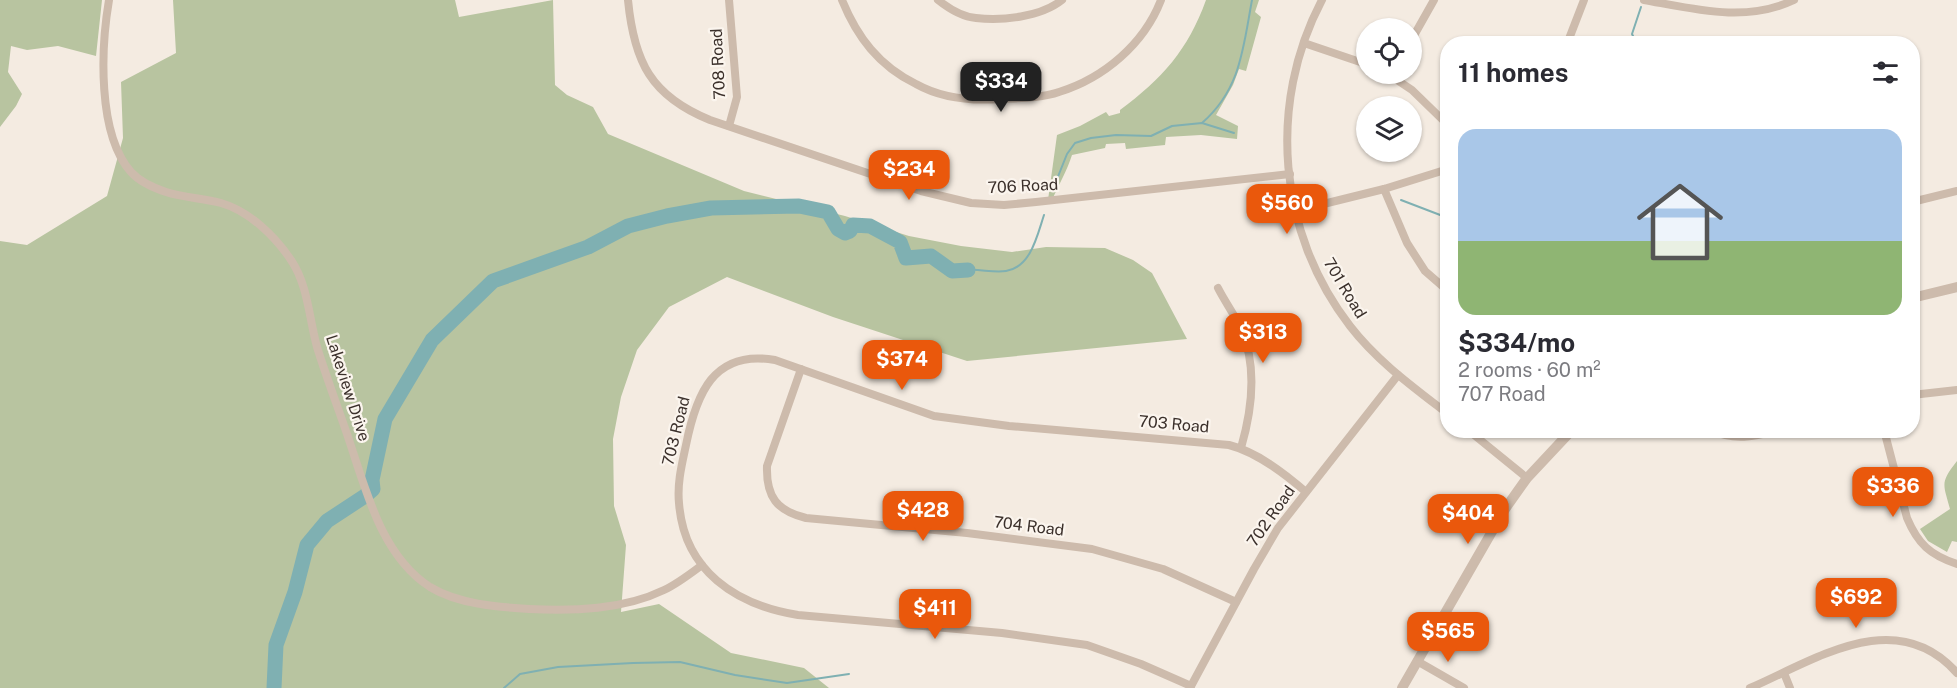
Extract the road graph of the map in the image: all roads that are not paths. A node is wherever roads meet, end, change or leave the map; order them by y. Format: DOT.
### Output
graph roads {
  1 [pos="109,0"];
  2 [pos="628,0"];
  3 [pos="729,0"];
  4 [pos="842,0"];
  5 [pos="938,0"];
  6 [pos="1062,0"];
  7 [pos="1161,0"];
  8 [pos="1322,0"];
  9 [pos="1434,0"];
  10 [pos="1584,0"];
  11 [pos="1644,0"];
  12 [pos="1794,0"];
  13 [pos="1422,18"];
  14 [pos="1570,36"];
  15 [pos="1304,43"];
  16 [pos="1356,61"];
  17 [pos="1403,84"];
  18 [pos="1440,117"];
  19 [pos="729,126"];
  20 [pos="1440,172"];
  21 [pos="1290,174"];
  22 [pos="1384,189"];
  23 [pos="1957,191"];
  24 [pos="1920,200"];
  25 [pos="1295,211"];
  26 [pos="1440,284"];
  27 [pos="1957,287"];
  28 [pos="1218,288"];
  29 [pos="1920,296"];
  30 [pos="801,369"];
  31 [pos="1398,375"];
  32 [pos="1957,390"];
  33 [pos="1920,394"];
  34 [pos="1440,408"];
  35 [pos="1478,438"];
  36 [pos="1564,438"];
  37 [pos="1886,438"];
  38 [pos="1241,448"];
  39 [pos="1527,478"];
  40 [pos="1306,492"];
  41 [pos="1957,564"];
  42 [pos="702,565"];
  43 [pos="1236,602"];
  44 [pos="1418,661"];
  45 [pos="1784,673"];
  46 [pos="1957,673"];
  47 [pos="1191,687"];
  48 [pos="1402,688"];
  49 [pos="1464,688"];
  50 [pos="1749,688"];
  51 [pos="1791,688"];
  1 -- 42 [label="street, Lakeview Drive"];
  2 -- 19 [label="street, 706 Road"];
  3 -- 19 [label="street, 708 Road"];
  4 -- 7 [label="street"];
  5 -- 6 [label="street"];
  8 -- 15 [label="street, 701 Road"];
  9 -- 13 [label="street"];
  10 -- 14 [label="street"];
  11 -- 12 [label="street"];
  15 -- 16 [label="street"];
  15 -- 21 [label="street, 701 Road"];
  17 -- 18 [label="street"];
  19 -- 21 [label="street, 706 Road"];
  20 -- 22 [label="street"];
  21 -- 25 [label="street, 701 Road"];
  22 -- 25 [label="street"];
  22 -- 26 [label="street"];
  23 -- 24 [label="street"];
  25 -- 31 [label="street, 701 Road"];
  27 -- 29 [label="street"];
  28 -- 38 [label="street"];
  30 -- 38 [label="street, 703 Road"];
  30 -- 42 [label="street, 703 Road"];
  30 -- 43 [label="street, 704 Road"];
  31 -- 34 [label="street, 701 Road"];
  31 -- 40 [label="street, 702 Road"];
  32 -- 33 [label="street"];
  35 -- 39 [label="street"];
  36 -- 39 [label="street"];
  37 -- 41 [label="street"];
  38 -- 40 [label="street, 703 Road"];
  39 -- 44 [label="street"];
  40 -- 43 [label="street, 702 Road"];
  42 -- 47 [label="street, 703 Road"];
  43 -- 47 [label="street, 702 Road"];
  44 -- 48 [label="street"];
  44 -- 49 [label="street"];
  45 -- 46 [label="street"];
  45 -- 50 [label="street"];
  45 -- 51 [label="street"];
}
